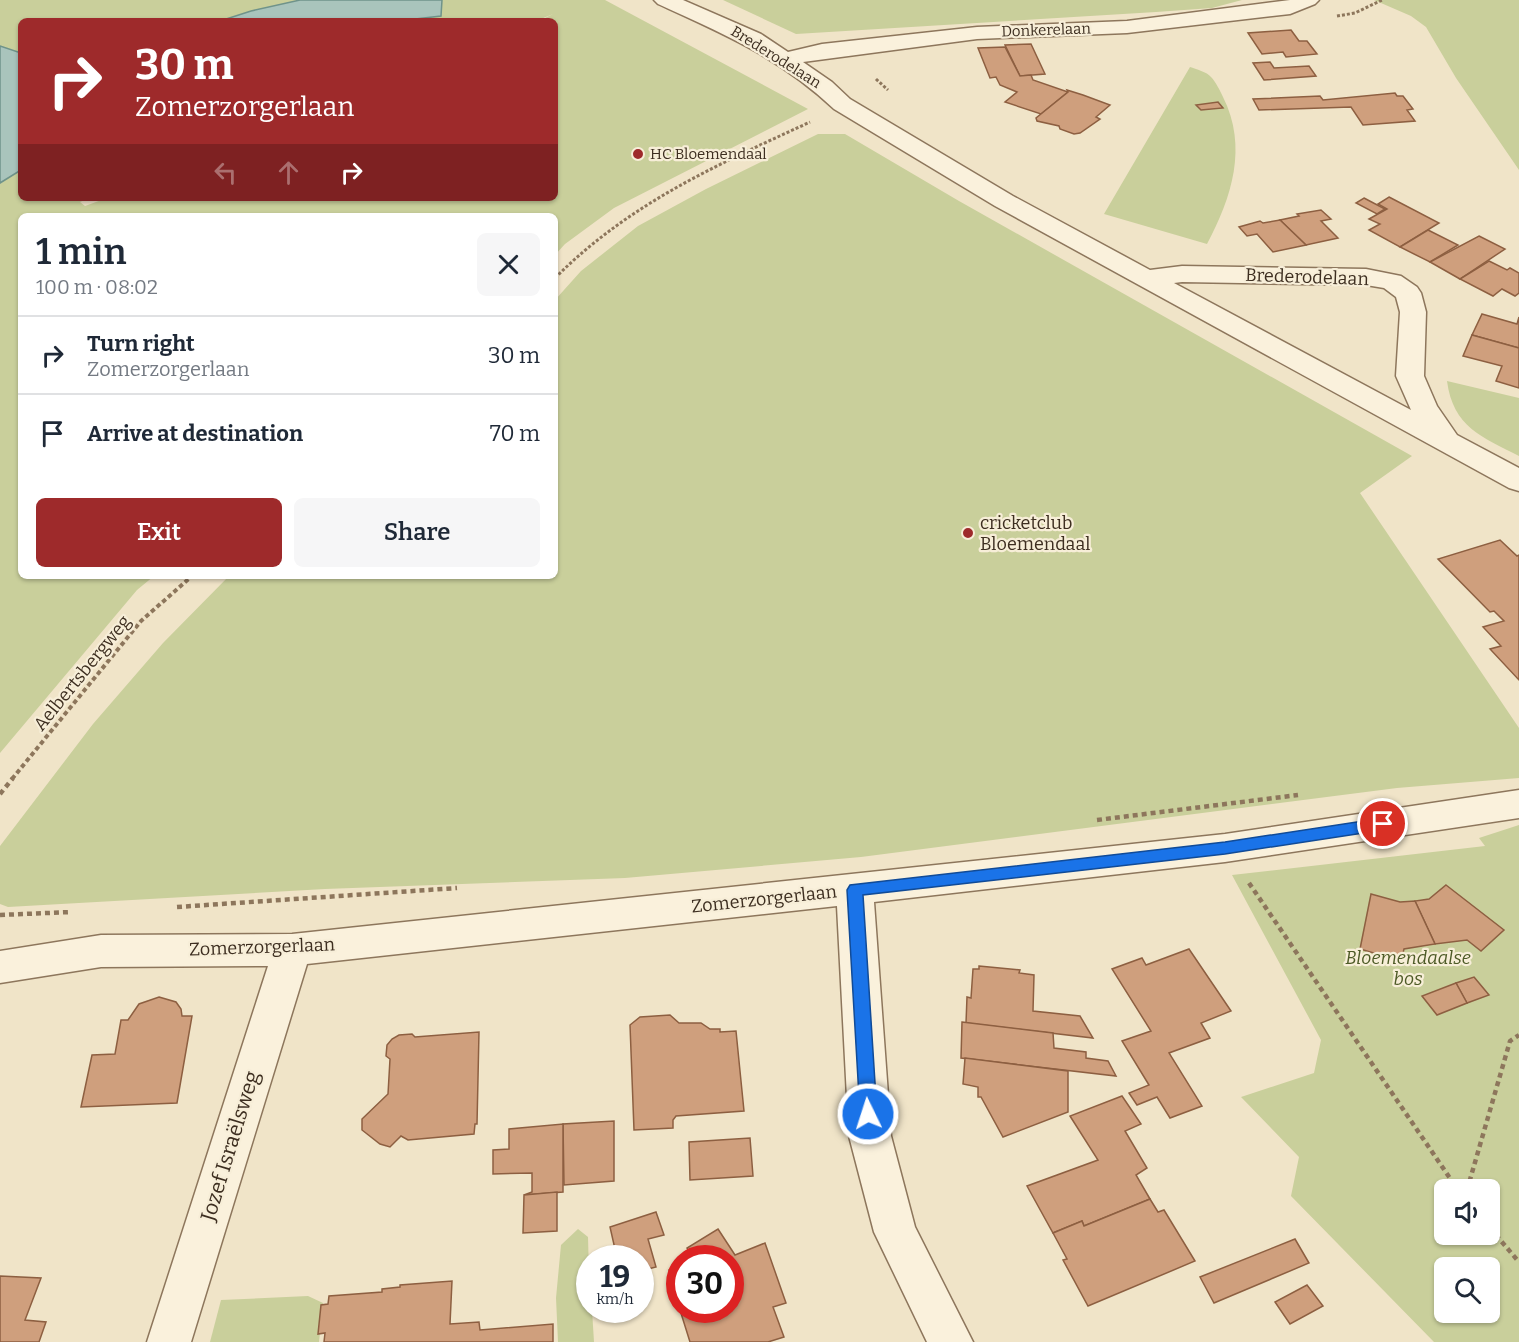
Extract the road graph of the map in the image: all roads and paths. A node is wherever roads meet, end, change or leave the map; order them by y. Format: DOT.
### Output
graph roads {
  1 [pos="665,0"];
  2 [pos="705,0"];
  3 [pos="1308,0"];
  4 [pos="808,53"];
  5 [pos="784,59"];
  6 [pos="819,118"];
  7 [pos="880,125"];
  8 [pos="558,275"];
  9 [pos="1147,278"];
  10 [pos="1449,444"];
  11 [pos="1519,481"];
  12 [pos="189,579"];
  13 [pos="0,794"];
  14 [pos="1519,804"];
  15 [pos="1094,820"];
  16 [pos="1225,848"];
  17 [pos="459,888"];
  18 [pos="855,890"];
  19 [pos="165,907"];
  20 [pos="73,912"];
  21 [pos="0,915"];
  22 [pos="292,950"];
  23 [pos="2,965"];
  24 [pos="1519,1035"];
  25 [pos="1451,1179"];
  26 [pos="1470,1179"];
  27 [pos="1500,1240"];
  28 [pos="1519,1262"];
  29 [pos="169,1342"];
  30 [pos="951,1342"];
  1 -- 5 [label="street, Brederodelaan"];
  2 -- 4 [label="street, Brederodelaan"];
  3 -- 4 [label="street, Donkerelaan"];
  4 -- 5 [label="street, Donkerelaan"];
  4 -- 7 [label="street, Brederodelaan"];
  5 -- 7 [label="street, Brederodelaan"];
  6 -- 8 [label="path"];
  7 -- 9 [label="street, Brederodelaan"];
  9 -- 10 [label="street, Brederodelaan"];
  9 -- 10 [label="street, Brederodelaan"];
  10 -- 11 [label="street, Brederodelaan"];
  12 -- 13 [label="path, Aelbertsbergweg"];
  14 -- 16 [label="street, Zomerzorgerlaan"];
  15 -- 16 [label="path"];
  16 -- 18 [label="street, Zomerzorgerlaan"];
  16 -- 25 [label="path"];
  17 -- 19 [label="path"];
  18 -- 22 [label="street, Zomerzorgerlaan"];
  18 -- 30 [label="street"];
  20 -- 21 [label="path"];
  22 -- 23 [label="street, Zomerzorgerlaan"];
  22 -- 29 [label="street, Jozef Israëlsweg"];
  24 -- 26 [label="path"];
  27 -- 28 [label="path"];
}
